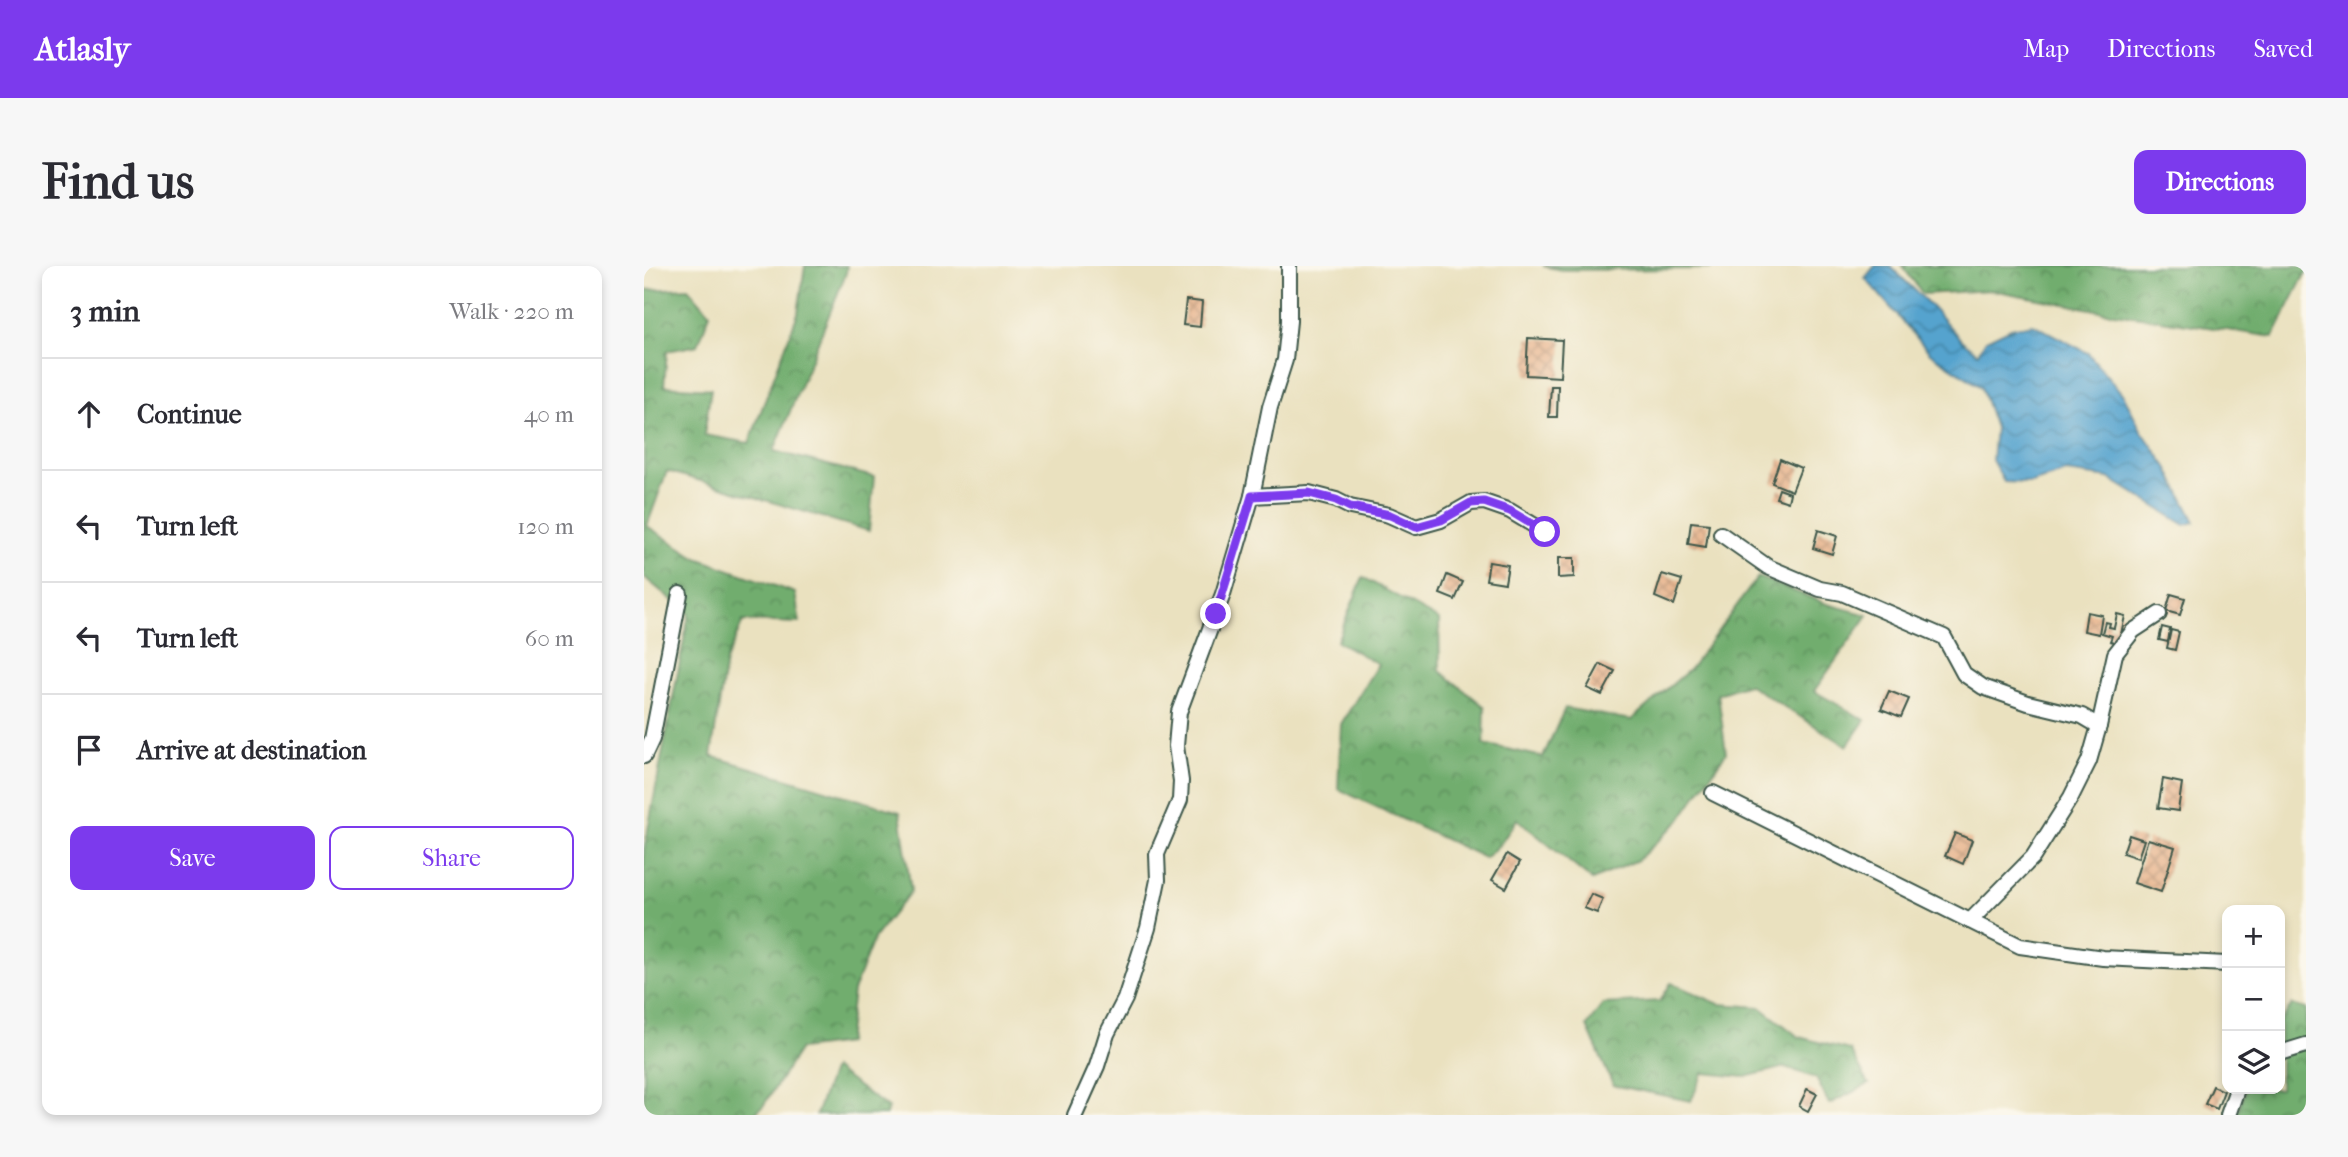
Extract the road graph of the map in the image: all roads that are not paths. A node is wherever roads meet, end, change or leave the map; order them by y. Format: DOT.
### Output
graph roads {
  1 [pos="1289,266"];
  2 [pos="1252,496"];
  3 [pos="1545,532"];
  4 [pos="1721,534"];
  5 [pos="680,594"];
  6 [pos="2159,614"];
  7 [pos="2099,726"];
  8 [pos="644,756"];
  9 [pos="1713,793"];
  10 [pos="1970,921"];
  11 [pos="2222,964"];
  12 [pos="2306,1045"];
  13 [pos="2285,1051"];
  14 [pos="2235,1094"];
  15 [pos="1075,1115"];
  16 [pos="2228,1115"];
  1 -- 2 [label="street"];
  2 -- 3 [label="street"];
  2 -- 15 [label="street"];
  4 -- 7 [label="street"];
  5 -- 8 [label="street"];
  6 -- 7 [label="street"];
  7 -- 10 [label="street"];
  9 -- 10 [label="street"];
  10 -- 11 [label="street"];
  12 -- 13 [label="street"];
  14 -- 16 [label="street"];
}
